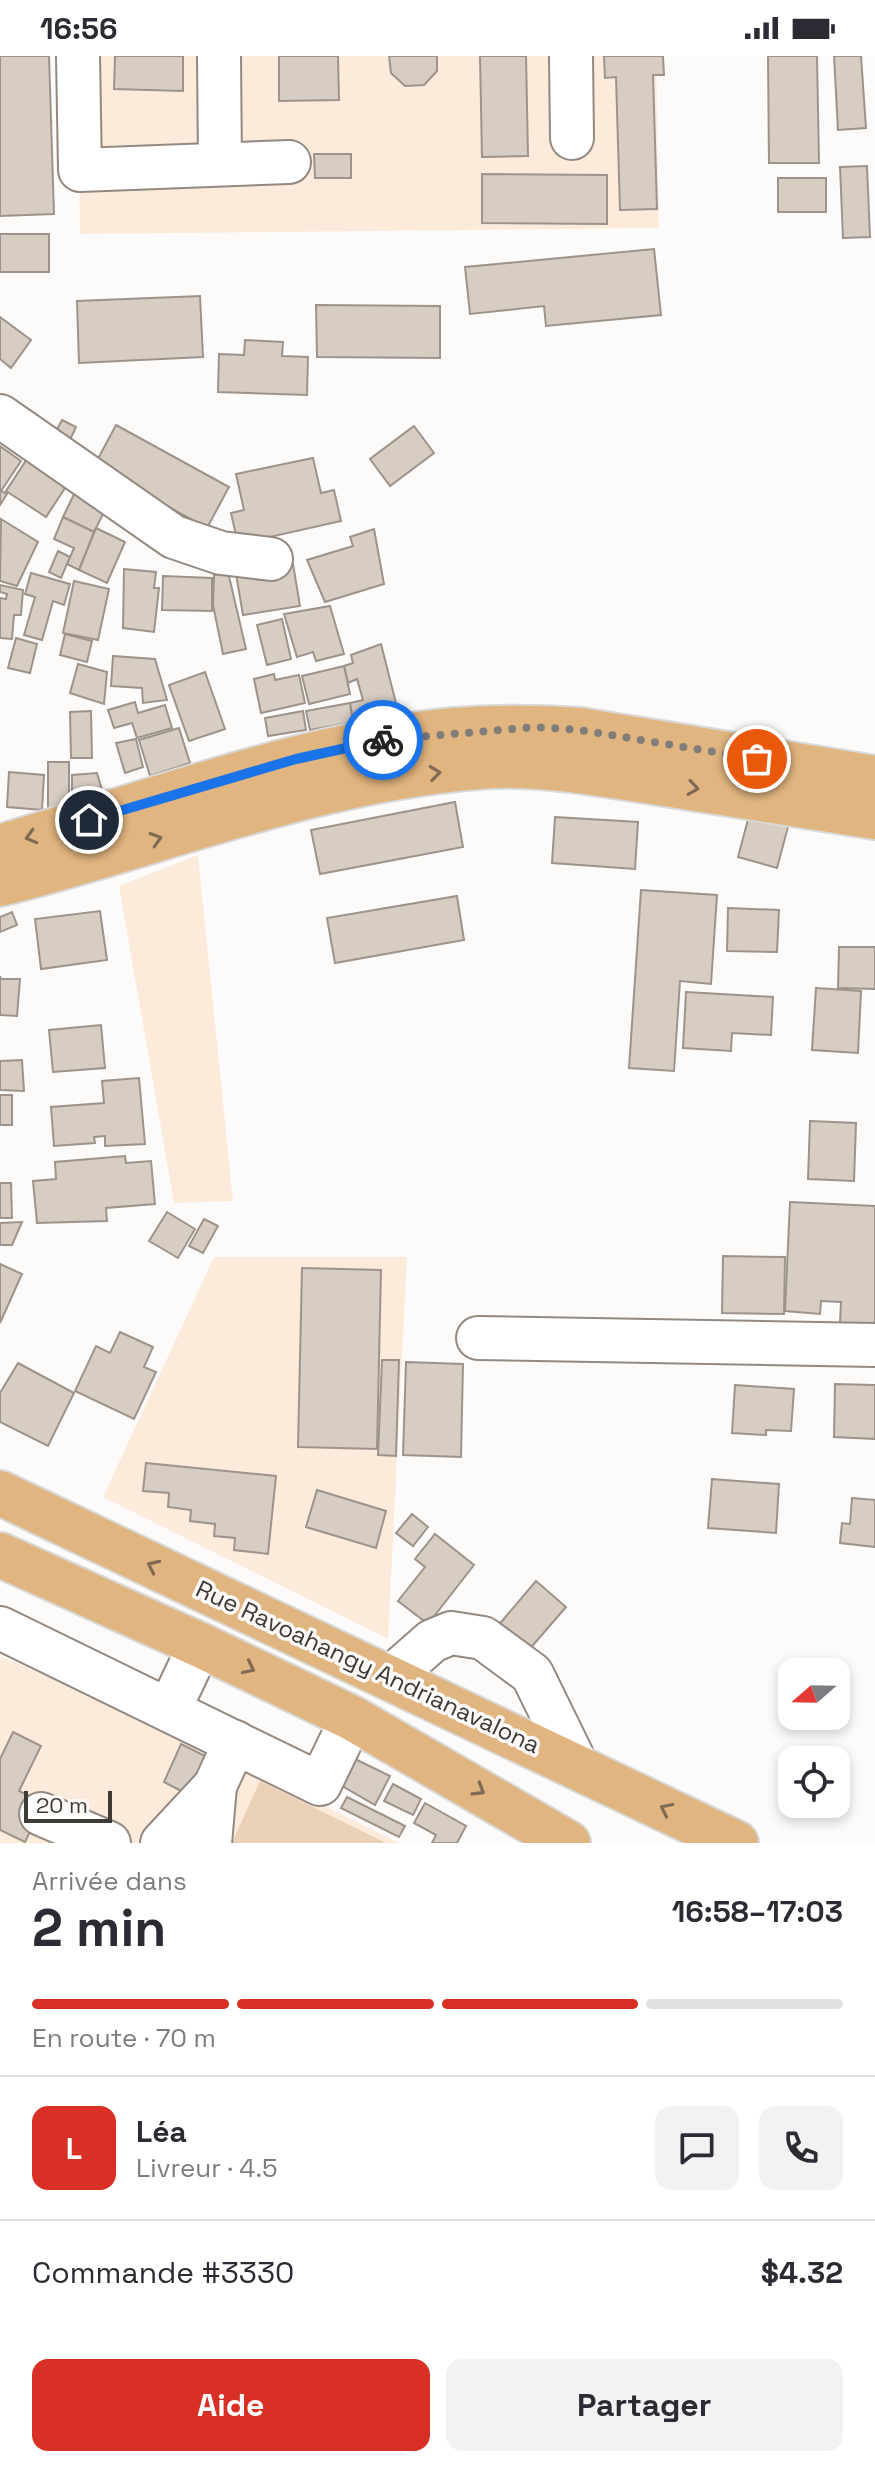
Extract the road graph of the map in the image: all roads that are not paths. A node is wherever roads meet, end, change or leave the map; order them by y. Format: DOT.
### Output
graph roads {
  1 [pos="78,56"];
  2 [pos="219,56"];
  3 [pos="571,56"];
  4 [pos="572,138"];
  5 [pos="289,162"];
  6 [pos="220,164"];
  7 [pos="0,416"];
  8 [pos="271,559"];
  9 [pos="482,749"];
  10 [pos="875,778"];
  11 [pos="875,817"];
  12 [pos="0,847"];
  13 [pos="0,884"];
  14 [pos="478,1338"];
  15 [pos="875,1345"];
  16 [pos="0,1493"];
  17 [pos="0,1555"];
  18 [pos="0,1628"];
  19 [pos="200,1645"];
  20 [pos="390,1678"];
  21 [pos="169,1710"];
  22 [pos="352,1718"];
  23 [pos="235,1742"];
  24 [pos="577,1766"];
  25 [pos="215,1786"];
  26 [pos="41,1814"];
  27 [pos="109,1843"];
  28 [pos="162,1843"];
  29 [pos="210,1843"];
  30 [pos="568,1843"];
  31 [pos="736,1843"];
  1 -- 6 [label="street"];
  2 -- 6 [label="street"];
  3 -- 4 [label="street"];
  5 -- 6 [label="street"];
  7 -- 8 [label="street"];
  9 -- 10 [label="main road"];
  9 -- 11 [label="main road, one-way"];
  9 -- 12 [label="main road, one-way"];
  13 -- 9 [label="main road, one-way"];
  14 -- 15 [label="street"];
  20 -- 16 [label="main road, Rue Ravoahangy Andrianavalona, one-way"];
  17 -- 19 [label="main road"];
  18 -- 21 [label="street"];
  19 -- 21 [label="street"];
  19 -- 22 [label="main road, one-way"];
  20 -- 24 [label="main road, Rue Ravoahangy Andrianavalona"];
  20 -- 24 [label="street"];
  21 -- 23 [label="street"];
  22 -- 23 [label="street"];
  22 -- 30 [label="main road, one-way"];
  23 -- 25 [label="street"];
  31 -- 24 [label="main road, Rue Ravoahangy Andrianavalona, one-way"];
  25 -- 28 [label="street"];
  25 -- 29 [label="street"];
  26 -- 27 [label="street"];
}
